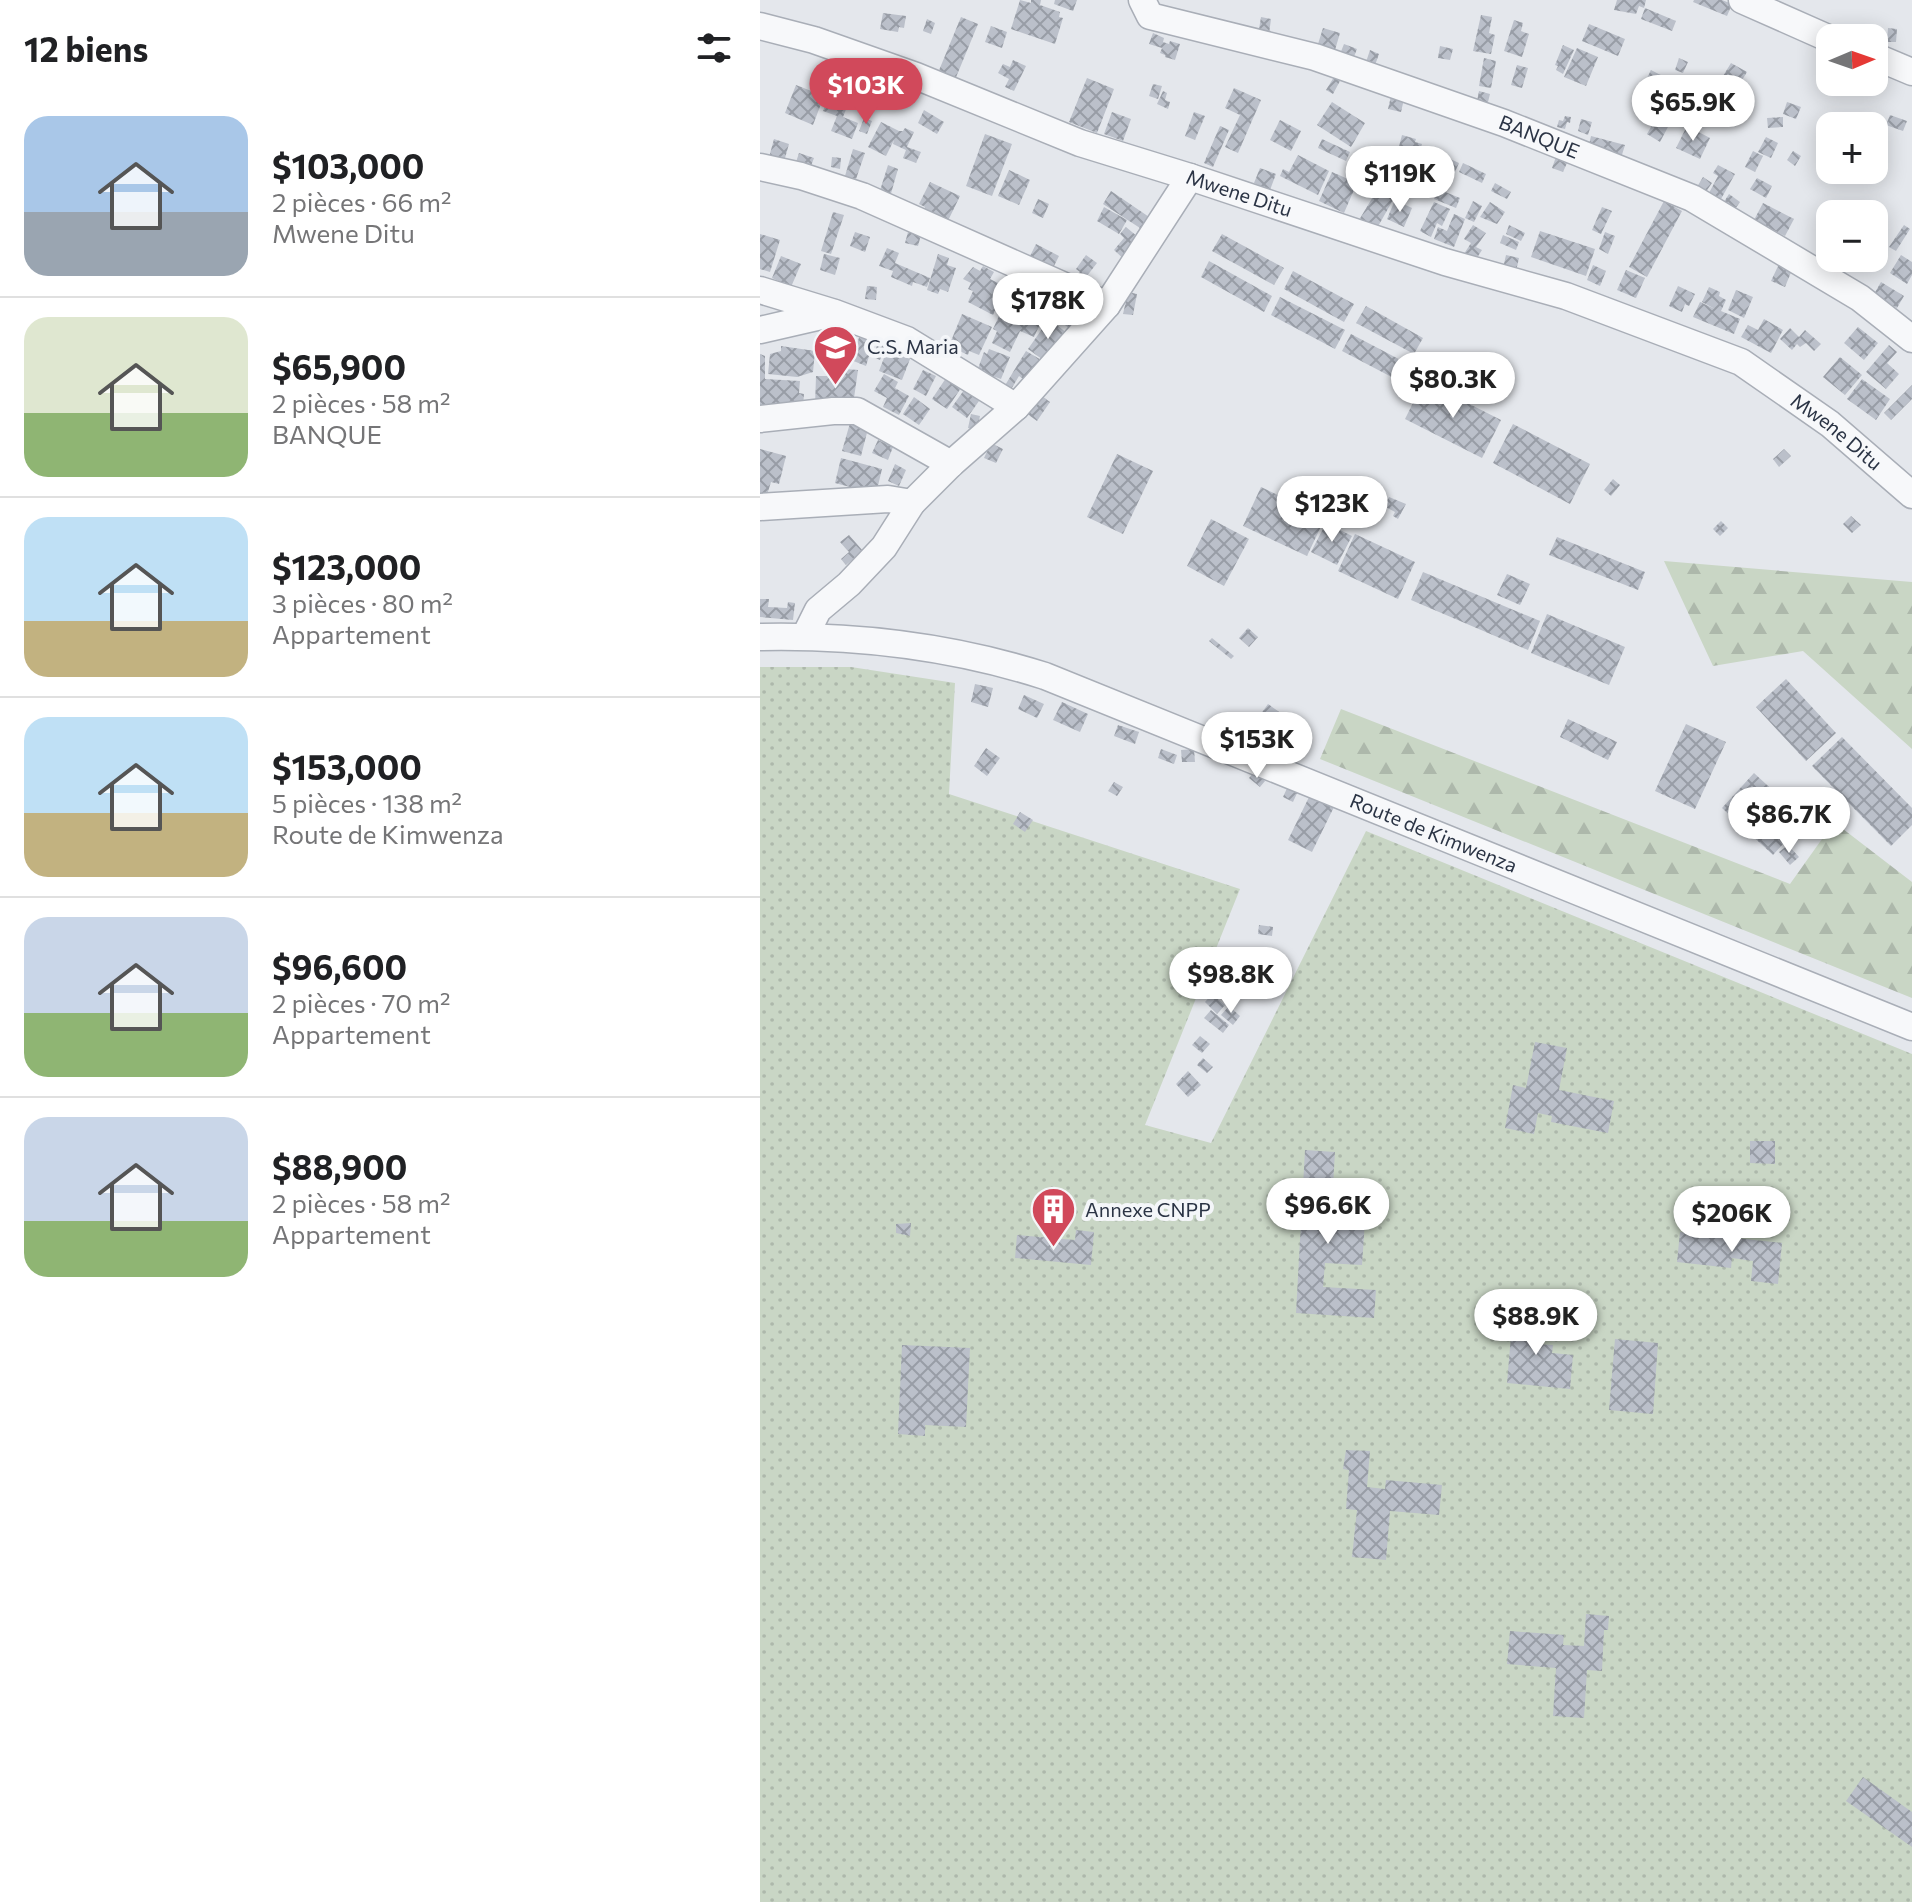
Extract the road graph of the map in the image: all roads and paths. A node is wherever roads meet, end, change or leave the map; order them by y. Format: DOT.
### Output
graph roads {
  1 [pos="1142,0"];
  2 [pos="1742,0"];
  3 [pos="760,26"];
  4 [pos="1816,33"];
  5 [pos="1888,62"];
  6 [pos="1912,72"];
  7 [pos="760,167"];
  8 [pos="1190,177"];
  9 [pos="760,290"];
  10 [pos="1107,305"];
  11 [pos="835,313"];
  12 [pos="760,330"];
  13 [pos="1912,339"];
  14 [pos="1016,407"];
  15 [pos="760,419"];
  16 [pos="951,464"];
  17 [pos="1912,495"];
  18 [pos="912,503"];
  19 [pos="760,507"];
  20 [pos="805,636"];
  21 [pos="760,637"];
  22 [pos="1912,1027"];
  1 -- 13 [label="street, BANQUE"];
  2 -- 4 [label="street"];
  3 -- 8 [label="street, Mwene Ditu"];
  5 -- 6 [label="street"];
  7 -- 10 [label="street"];
  8 -- 10 [label="street"];
  8 -- 17 [label="street, Mwene Ditu"];
  9 -- 11 [label="street"];
  10 -- 14 [label="street"];
  11 -- 12 [label="street"];
  11 -- 14 [label="street"];
  14 -- 16 [label="street"];
  15 -- 16 [label="street"];
  16 -- 18 [label="street"];
  18 -- 19 [label="street"];
  18 -- 20 [label="street"];
  20 -- 21 [label="street, Route de Kimwenza"];
  20 -- 22 [label="street, Route de Kimwenza"];
}
